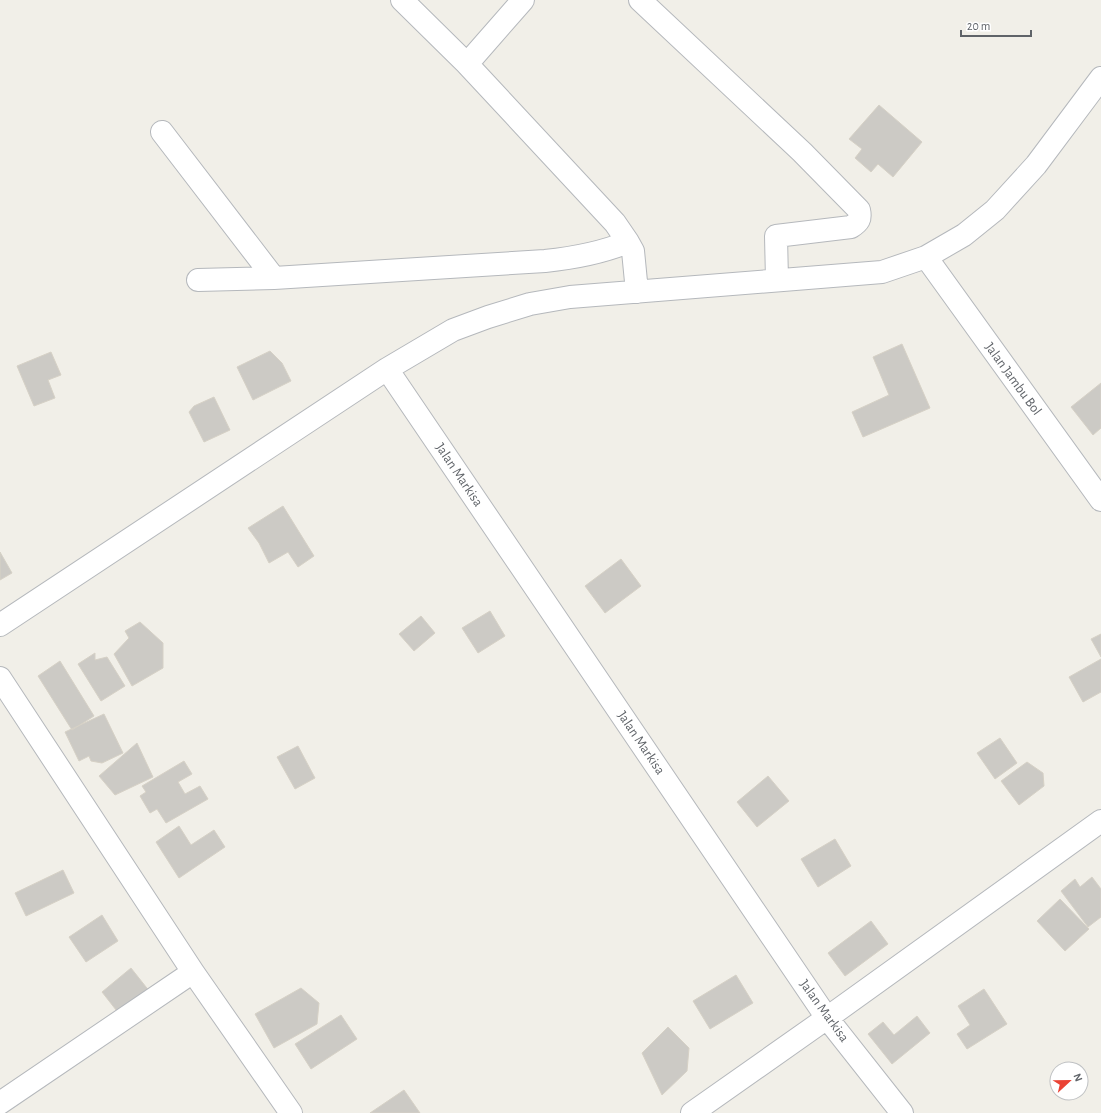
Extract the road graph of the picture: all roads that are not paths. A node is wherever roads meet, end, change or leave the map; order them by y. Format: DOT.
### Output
graph roads {
  1 [pos="402,0"];
  2 [pos="523,0"];
  3 [pos="640,0"];
  4 [pos="467,64"];
  5 [pos="1101,78"];
  6 [pos="162,132"];
  7 [pos="630,247"];
  8 [pos="926,257"];
  9 [pos="274,278"];
  10 [pos="198,280"];
  11 [pos="777,280"];
  12 [pos="636,283"];
  13 [pos="387,369"];
  14 [pos="1101,500"];
  15 [pos="0,625"];
  16 [pos="0,678"];
  17 [pos="1101,821"];
  18 [pos="193,972"];
  19 [pos="827,1018"];
  20 [pos="0,1103"];
  21 [pos="291,1113"];
  22 [pos="692,1113"];
  23 [pos="902,1113"];
  1 -- 4 [label="street"];
  2 -- 4 [label="street"];
  3 -- 11 [label="street"];
  4 -- 7 [label="street"];
  5 -- 8 [label="street"];
  6 -- 9 [label="street"];
  7 -- 9 [label="street"];
  7 -- 12 [label="street"];
  8 -- 11 [label="street"];
  8 -- 14 [label="street, Jalan Jambu Bol"];
  9 -- 10 [label="street"];
  11 -- 12 [label="street"];
  12 -- 13 [label="street"];
  13 -- 15 [label="street"];
  13 -- 19 [label="street, Jalan Markisa"];
  16 -- 18 [label="street"];
  17 -- 19 [label="street"];
  18 -- 20 [label="street"];
  18 -- 21 [label="street"];
  19 -- 22 [label="street"];
  19 -- 23 [label="street, Jalan Markisa"];
}
